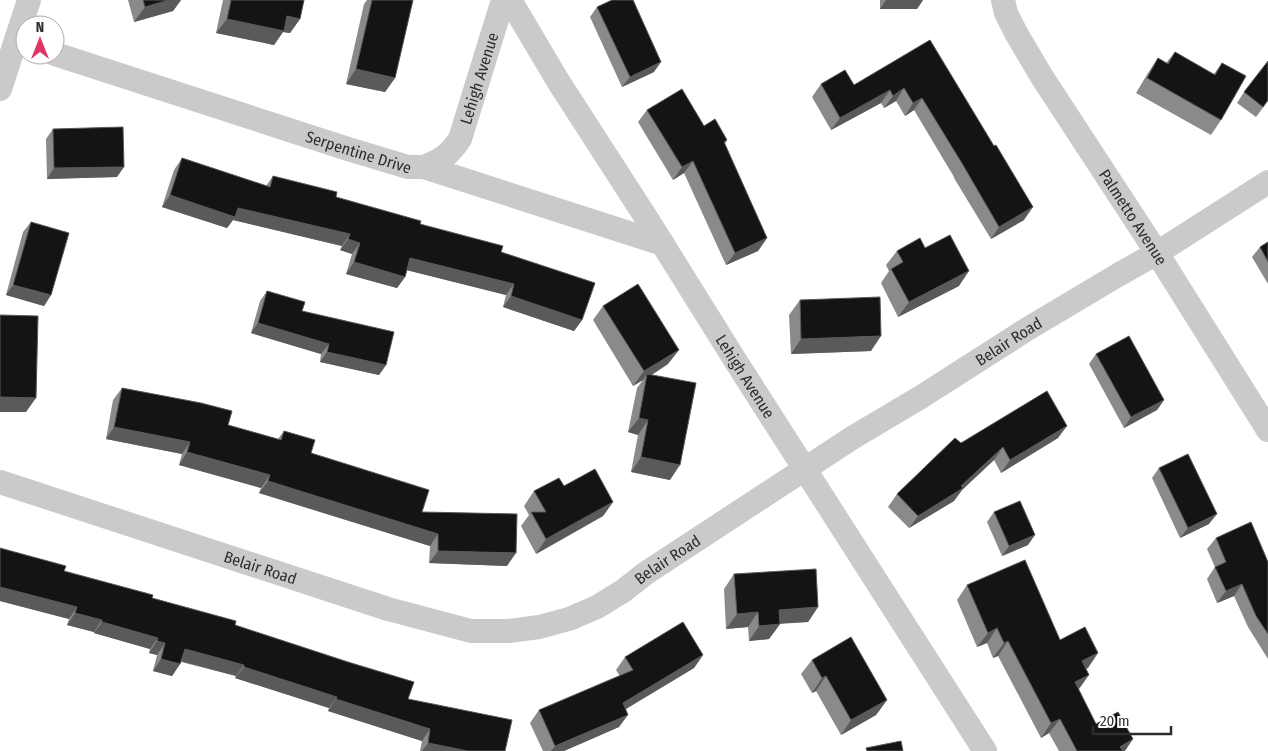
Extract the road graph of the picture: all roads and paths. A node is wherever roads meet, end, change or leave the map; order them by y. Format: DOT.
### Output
graph roads {
  1 [pos="29,0"];
  2 [pos="503,0"];
  3 [pos="510,0"];
  4 [pos="1003,0"];
  5 [pos="14,38"];
  6 [pos="65,57"];
  7 [pos="0,89"];
  8 [pos="424,167"];
  9 [pos="1268,182"];
  10 [pos="662,244"];
  11 [pos="1157,254"];
  12 [pos="1268,430"];
  13 [pos="806,469"];
  14 [pos="0,482"];
  15 [pos="985,751"];
  1 -- 5 [label="street"];
  2 -- 8 [label="street, Lehigh Avenue"];
  3 -- 10 [label="street, Lehigh Avenue"];
  4 -- 11 [label="street, Palmetto Avenue"];
  5 -- 7 [label="street"];
  6 -- 8 [label="street, Serpentine Drive"];
  8 -- 10 [label="street, Serpentine Drive"];
  9 -- 11 [label="street, Belair Road"];
  10 -- 13 [label="street, Lehigh Avenue"];
  11 -- 12 [label="street, Palmetto Avenue"];
  11 -- 13 [label="street, Belair Road"];
  13 -- 14 [label="street, Belair Road"];
  13 -- 15 [label="street, Lehigh Avenue"];
}
